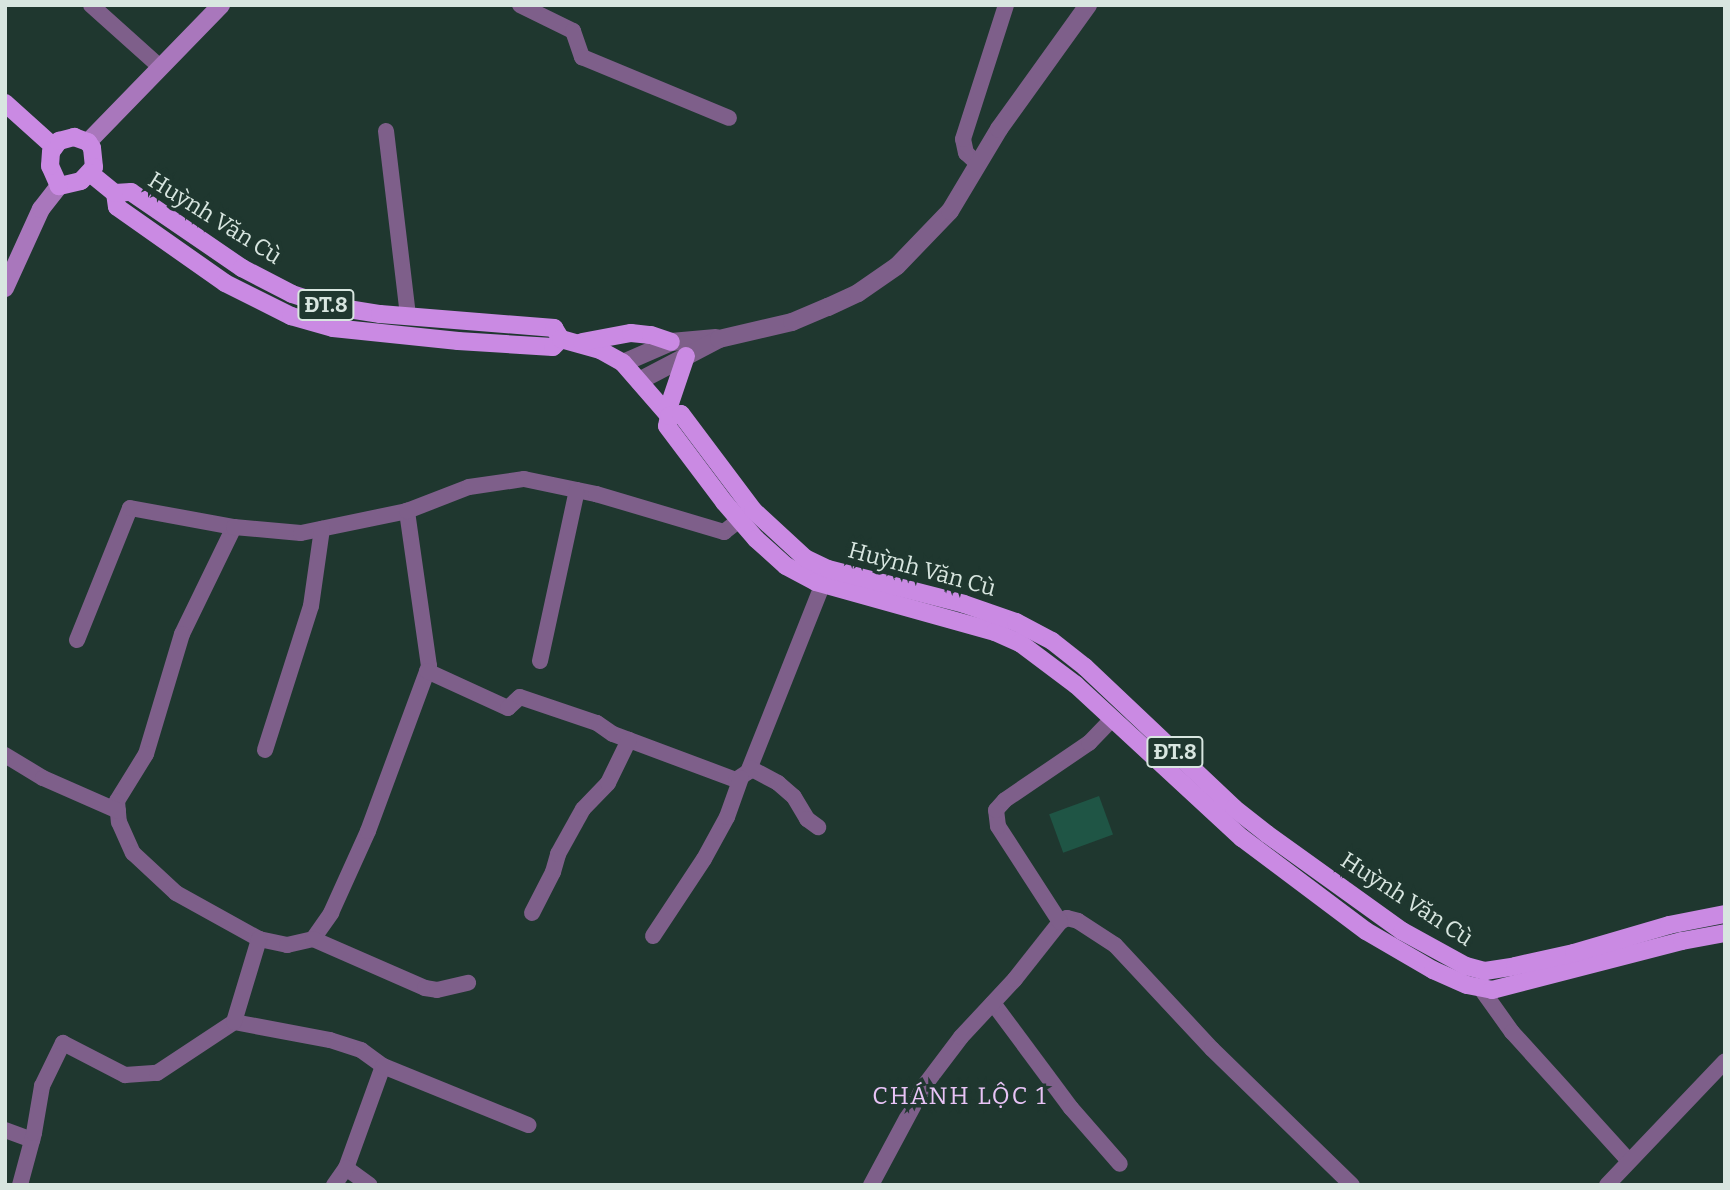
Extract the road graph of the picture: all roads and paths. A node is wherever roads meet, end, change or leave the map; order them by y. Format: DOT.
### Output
graph roads {
  1 [pos="91,5"];
  2 [pos="221,5"];
  3 [pos="520,5"];
  4 [pos="1006,5"];
  5 [pos="1088,5"];
  6 [pos="160,67"];
  7 [pos="5,103"];
  8 [pos="729,118"];
  9 [pos="386,131"];
  10 [pos="88,142"];
  11 [pos="54,147"];
  12 [pos="978,164"];
  13 [pos="90,173"];
  14 [pos="59,186"];
  15 [pos="115,193"];
  16 [pos="5,288"];
  17 [pos="367,312"];
  18 [pos="408,316"];
  19 [pos="363,331"];
  20 [pos="719,338"];
  21 [pos="569,341"];
  22 [pos="671,342"];
  23 [pos="686,356"];
  24 [pos="623,363"];
  25 [pos="639,381"];
  26 [pos="668,414"];
  27 [pos="577,490"];
  28 [pos="407,511"];
  29 [pos="746,515"];
  30 [pos="234,527"];
  31 [pos="322,529"];
  32 [pos="823,584"];
  33 [pos="77,640"];
  34 [pos="540,662"];
  35 [pos="427,671"];
  36 [pos="1112,719"];
  37 [pos="629,740"];
  38 [pos="265,750"];
  39 [pos="7,762"];
  40 [pos="745,773"];
  41 [pos="118,811"];
  42 [pos="818,827"];
  43 [pos="532,913"];
  44 [pos="1725,914"];
  45 [pos="1060,922"];
  46 [pos="1725,933"];
  47 [pos="653,936"];
  48 [pos="259,939"];
  49 [pos="313,939"];
  50 [pos="1466,967"];
  51 [pos="468,983"];
  52 [pos="1482,990"];
  53 [pos="993,1003"];
  54 [pos="234,1022"];
  55 [pos="1725,1061"];
  56 [pos="383,1066"];
  57 [pos="528,1125"];
  58 [pos="5,1130"];
  59 [pos="32,1140"];
  60 [pos="1629,1161"];
  61 [pos="1120,1164"];
  62 [pos="346,1168"];
  63 [pos="20,1185"];
  64 [pos="334,1185"];
  65 [pos="369,1185"];
  66 [pos="871,1185"];
  67 [pos="1352,1185"];
  68 [pos="1606,1185"];
  1 -- 6 [label="street"];
  2 -- 6 [label="main road"];
  3 -- 8 [label="street"];
  4 -- 12 [label="street"];
  5 -- 12 [label="street"];
  6 -- 10 [label="main road"];
  7 -- 11 [label="main road"];
  9 -- 18 [label="street"];
  10 -- 11 [label="main road"];
  10 -- 13 [label="main road"];
  11 -- 14 [label="main road"];
  12 -- 20 [label="street"];
  13 -- 14 [label="main road"];
  13 -- 15 [label="main road"];
  14 -- 16 [label="main road"];
  15 -- 17 [label="main road, Huỳnh Văn Cù / ĐT.8"];
  15 -- 19 [label="main road"];
  17 -- 18 [label="main road, Huỳnh Văn Cù / ĐT.8"];
  17 -- 19 [label="main road"];
  18 -- 21 [label="main road, Huỳnh Văn Cù / ĐT.8"];
  19 -- 21 [label="main road"];
  20 -- 22 [label="street"];
  20 -- 23 [label="street"];
  21 -- 22 [label="main road"];
  21 -- 24 [label="main road, Huỳnh Văn Cù / ĐT.8"];
  22 -- 24 [label="street"];
  23 -- 25 [label="street"];
  23 -- 26 [label="main road"];
  24 -- 25 [label="main road, Huỳnh Văn Cù / ĐT.8"];
  25 -- 26 [label="main road, Huỳnh Văn Cù / ĐT.8"];
  26 -- 29 [label="main road, Huỳnh Văn Cù"];
  27 -- 28 [label="street"];
  27 -- 29 [label="street"];
  27 -- 34 [label="street"];
  28 -- 31 [label="street"];
  28 -- 35 [label="street"];
  29 -- 32 [label="main road"];
  29 -- 50 [label="main road, Huỳnh Văn Cù / ĐT.8"];
  30 -- 31 [label="street"];
  30 -- 33 [label="street"];
  30 -- 41 [label="street"];
  31 -- 38 [label="street"];
  32 -- 36 [label="main road"];
  32 -- 40 [label="street"];
  35 -- 37 [label="street"];
  35 -- 49 [label="street"];
  36 -- 45 [label="street"];
  36 -- 52 [label="main road"];
  37 -- 40 [label="street"];
  37 -- 43 [label="street"];
  39 -- 41 [label="street"];
  40 -- 42 [label="street"];
  40 -- 47 [label="street"];
  41 -- 48 [label="street"];
  44 -- 50 [label="main road, Huỳnh Văn Cù / ĐT.8"];
  45 -- 53 [label="street"];
  45 -- 67 [label="street"];
  46 -- 52 [label="main road"];
  48 -- 49 [label="street"];
  48 -- 54 [label="street"];
  49 -- 51 [label="street"];
  50 -- 52 [label="main road"];
  52 -- 60 [label="street"];
  53 -- 61 [label="street"];
  53 -- 66 [label="street"];
  54 -- 56 [label="street"];
  54 -- 59 [label="street"];
  55 -- 60 [label="street"];
  56 -- 57 [label="street"];
  56 -- 62 [label="street"];
  58 -- 59 [label="street"];
  59 -- 63 [label="street"];
  60 -- 68 [label="street"];
  62 -- 64 [label="street"];
  62 -- 65 [label="street"];
}
